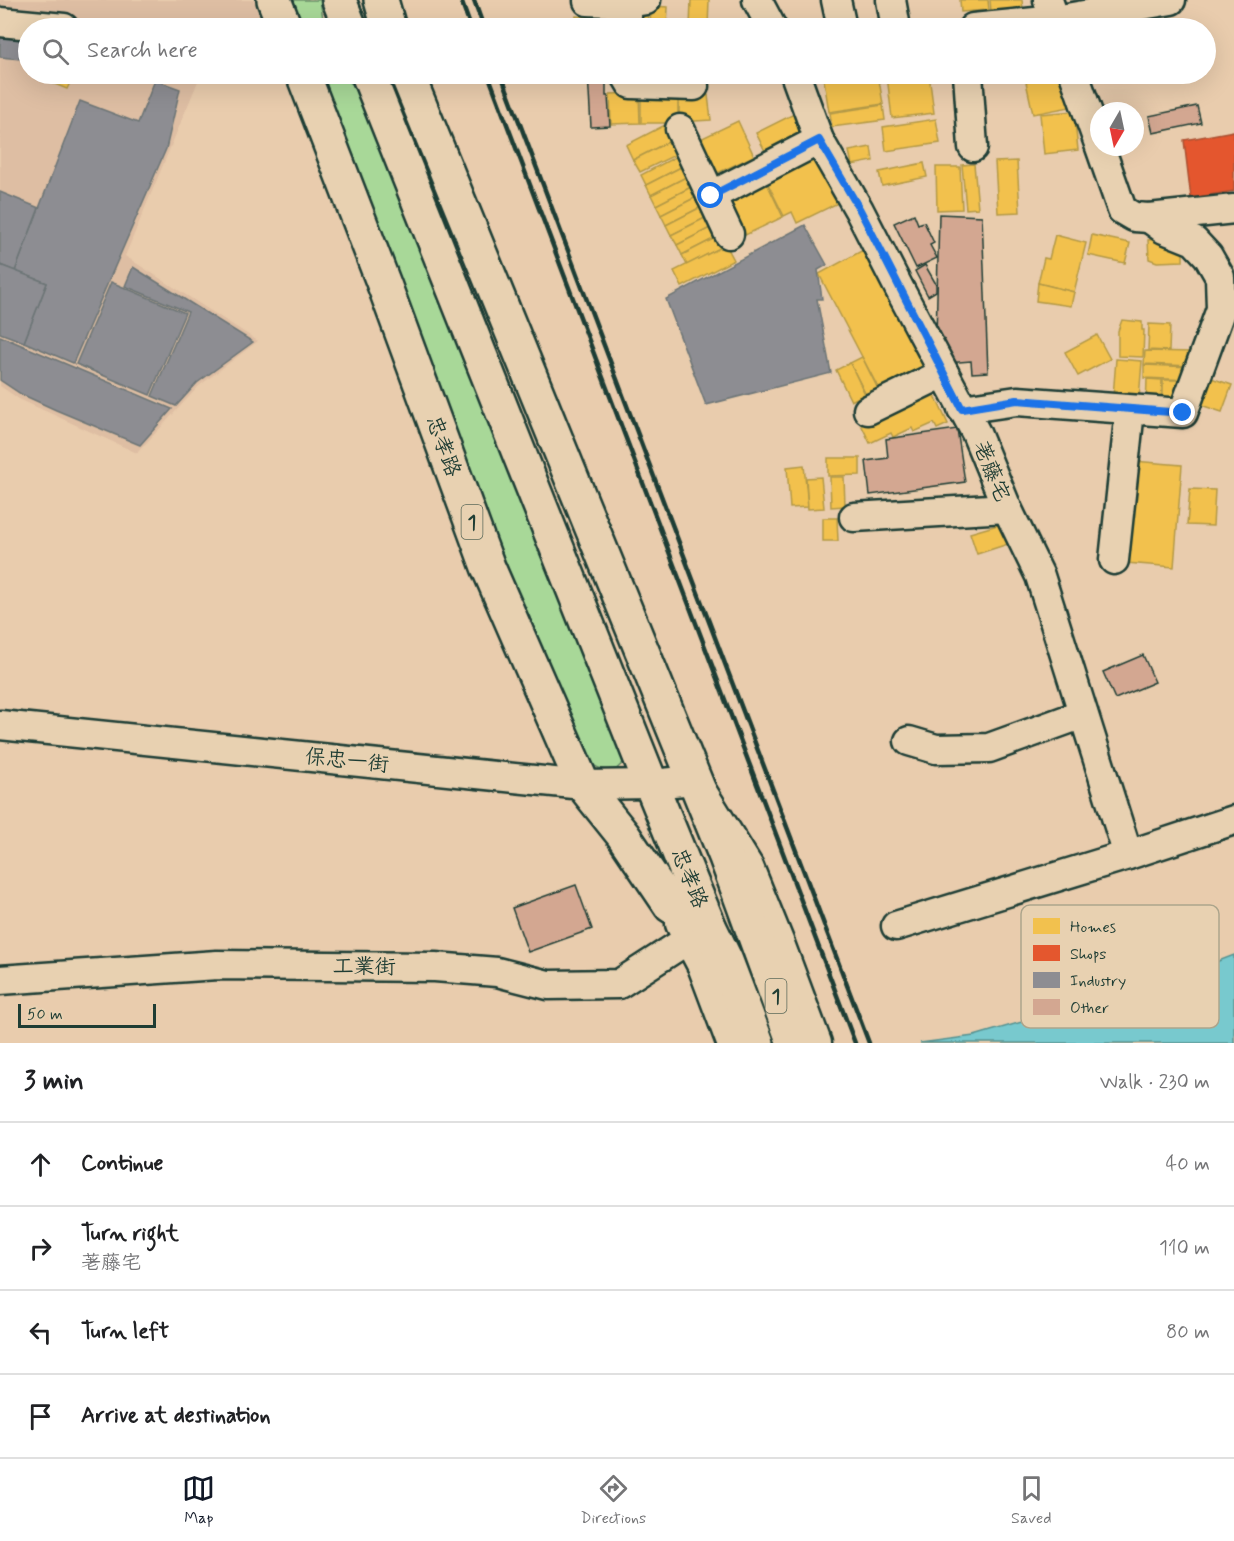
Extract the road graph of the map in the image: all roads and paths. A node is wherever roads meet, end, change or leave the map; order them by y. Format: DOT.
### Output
graph roads {
  1 [pos="274,0"];
  2 [pos="339,0"];
  3 [pos="359,0"];
  4 [pos="381,0"];
  5 [pos="757,0"];
  6 [pos="836,0"];
  7 [pos="891,0"];
  8 [pos="1171,0"];
  9 [pos="588,1"];
  10 [pos="633,11"];
  11 [pos="1054,16"];
  12 [pos="281,18"];
  13 [pos="347,18"];
  14 [pos="354,18"];
  15 [pos="386,18"];
  16 [pos="767,18"];
  17 [pos="840,18"];
  18 [pos="894,18"];
  19 [pos="0,22"];
  20 [pos="18,24"];
  21 [pos="307,84"];
  22 [pos="372,84"];
  23 [pos="411,84"];
  24 [pos="631,84"];
  25 [pos="799,84"];
  26 [pos="969,84"];
  27 [pos="1078,84"];
  28 [pos="694,86"];
  29 [pos="1090,118"];
  30 [pos="680,129"];
  31 [pos="819,140"];
  32 [pos="973,147"];
  33 [pos="1103,156"];
  34 [pos="711,196"];
  35 [pos="1234,208"];
  36 [pos="1149,218"];
  37 [pos="729,234"];
  38 [pos="944,373"];
  39 [pos="962,409"];
  40 [pos="868,410"];
  41 [pos="1130,410"];
  42 [pos="1007,508"];
  43 [pos="854,517"];
  44 [pos="1114,560"];
  45 [pos="1083,714"];
  46 [pos="0,725"];
  47 [pos="909,741"];
  48 [pos="695,780"];
  49 [pos="651,784"];
  50 [pos="584,785"];
  51 [pos="1234,820"];
  52 [pos="1128,855"];
  53 [pos="896,926"];
  54 [pos="699,933"];
  55 [pos="769,945"];
  56 [pos="714,963"];
  57 [pos="0,980"];
  58 [pos="731,1043"];
  59 [pos="757,1043"];
  60 [pos="794,1043"];
  61 [pos="817,1043"];
  1 -- 12 [label="main road"];
  2 -- 13 [label="main road"];
  3 -- 14 [label="street"];
  4 -- 15 [label="main road"];
  5 -- 16 [label="street"];
  6 -- 17 [label="street"];
  7 -- 18 [label="street"];
  8 -- 11 [label="street"];
  9 -- 10 [label="street"];
  19 -- 20 [label="street"];
  21 -- 50 [label="main road, 忠孝路 / 1"];
  22 -- 49 [label="main road, 忠孝路 / 1"];
  23 -- 48 [label="main road, 忠孝路 / 1"];
  24 -- 28 [label="street"];
  25 -- 31 [label="street, 荖藤宅"];
  26 -- 32 [label="street"];
  27 -- 29 [label="street"];
  30 -- 34 [label="street"];
  31 -- 34 [label="street"];
  31 -- 38 [label="street, 荖藤宅"];
  33 -- 36 [label="street"];
  34 -- 37 [label="street"];
  35 -- 36 [label="street"];
  36 -- 41 [label="street"];
  38 -- 39 [label="street, 荖藤宅"];
  38 -- 40 [label="street"];
  39 -- 41 [label="street"];
  39 -- 42 [label="street, 荖藤宅"];
  41 -- 44 [label="street"];
  42 -- 43 [label="street"];
  42 -- 45 [label="street, 荖藤宅"];
  45 -- 47 [label="street"];
  45 -- 52 [label="street, 荖藤宅"];
  46 -- 50 [label="street, 保忠一街"];
  48 -- 49 [label="street, 保忠一街"];
  48 -- 55 [label="main road, 忠孝路 / 1"];
  49 -- 50 [label="street, 保忠一街"];
  49 -- 54 [label="main road, 忠孝路 / 1"];
  50 -- 54 [label="main road, 忠孝路 / 1"];
  51 -- 52 [label="street"];
  52 -- 53 [label="street"];
  54 -- 56 [label="main road, 1"];
  54 -- 57 [label="street, 工業街"];
  55 -- 60 [label="main road, 1"];
  55 -- 61 [label="street"];
  56 -- 58 [label="street"];
  56 -- 59 [label="main road, 1"];
}
